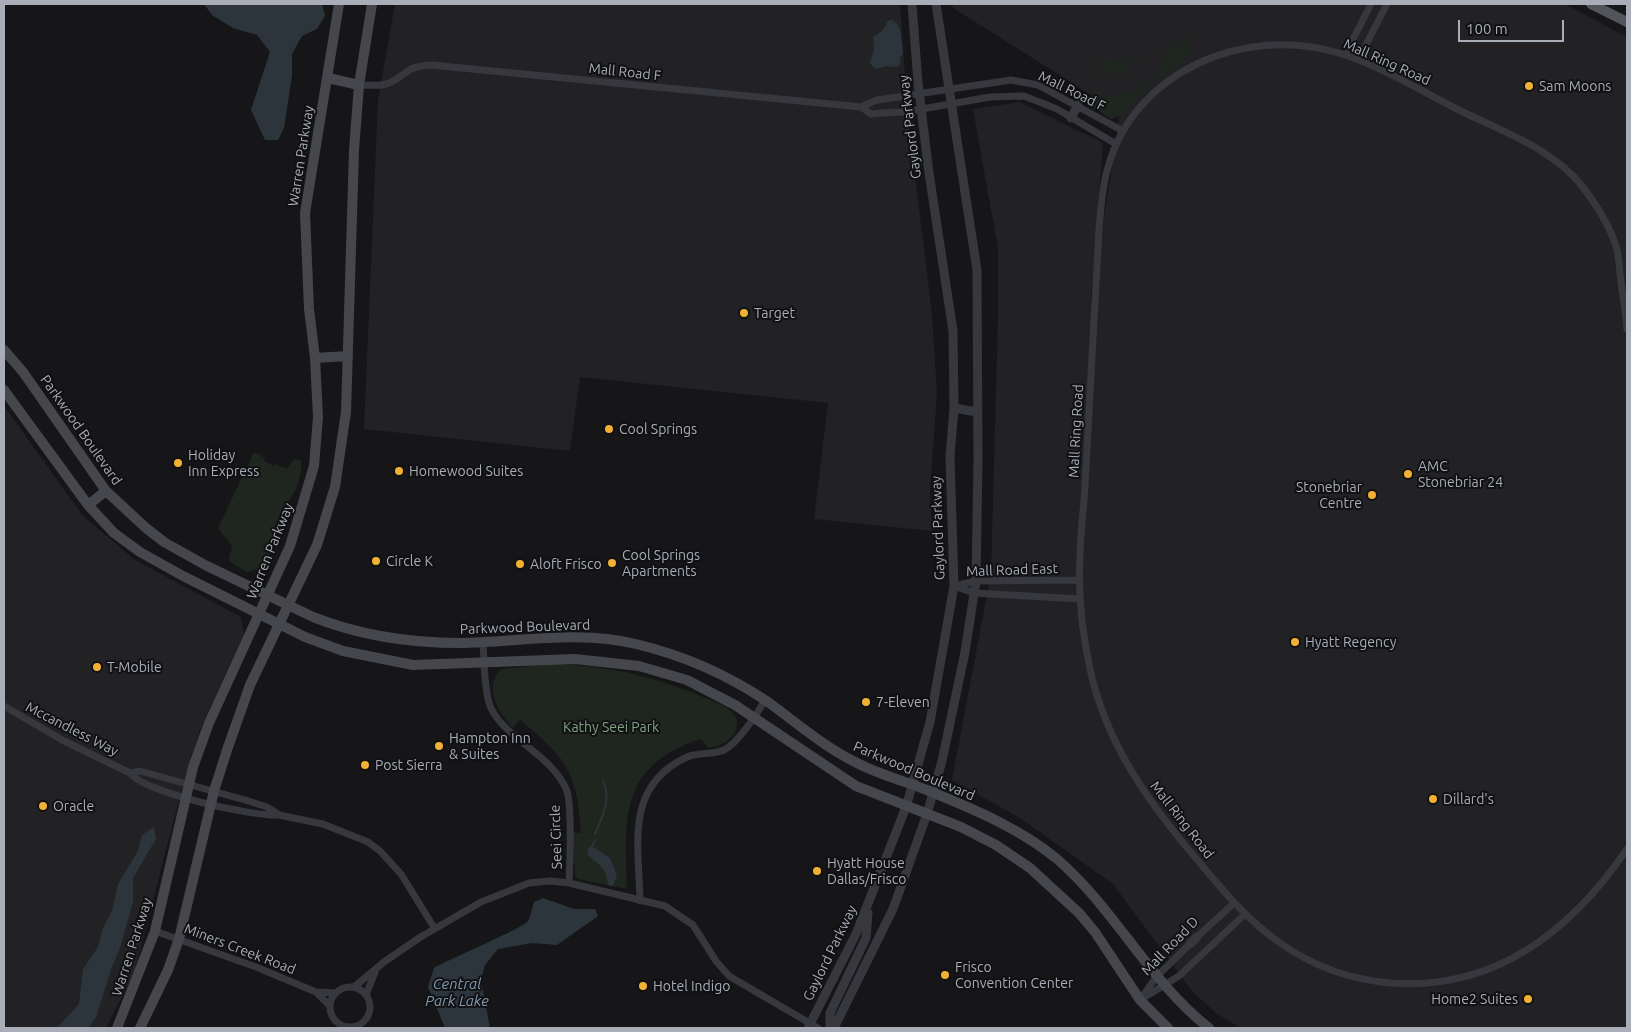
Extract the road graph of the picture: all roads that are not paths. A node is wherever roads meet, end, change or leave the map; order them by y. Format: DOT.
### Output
graph roads {
  1 [pos="339,4"];
  2 [pos="372,4"];
  3 [pos="912,4"];
  4 [pos="936,4"];
  5 [pos="1370,4"];
  6 [pos="1387,4"];
  7 [pos="1591,4"];
  8 [pos="1627,22"];
  9 [pos="1345,55"];
  10 [pos="1358,60"];
  11 [pos="328,78"];
  12 [pos="359,85"];
  13 [pos="948,89"];
  14 [pos="920,94"];
  15 [pos="950,104"];
  16 [pos="1078,105"];
  17 [pos="861,107"];
  18 [pos="921,109"];
  19 [pos="1071,118"];
  20 [pos="1123,131"];
  21 [pos="1116,144"];
  22 [pos="1627,329"];
  23 [pos="4,351"];
  24 [pos="348,356"];
  25 [pos="315,358"];
  26 [pos="4,390"];
  27 [pos="954,408"];
  28 [pos="977,412"];
  29 [pos="106,491"];
  30 [pos="88,506"];
  31 [pos="1079,580"];
  32 [pos="976,581"];
  33 [pos="954,586"];
  34 [pos="974,593"];
  35 [pos="268,596"];
  36 [pos="1080,599"];
  37 [pos="288,606"];
  38 [pos="259,614"];
  39 [pos="280,624"];
  40 [pos="483,642"];
  41 [pos="484,663"];
  42 [pos="765,700"];
  43 [pos="4,706"];
  44 [pos="754,718"];
  45 [pos="130,773"];
  46 [pos="188,785"];
  47 [pos="913,785"];
  48 [pos="214,791"];
  49 [pos="934,792"];
  50 [pos="185,798"];
  51 [pos="211,804"];
  52 [pos="906,807"];
  53 [pos="927,814"];
  54 [pos="279,815"];
  55 [pos="1626,853"];
  56 [pos="569,883"];
  57 [pos="640,901"];
  58 [pos="1233,904"];
  59 [pos="868,905"];
  60 [pos="1244,915"];
  61 [pos="435,928"];
  62 [pos="154,931"];
  63 [pos="180,939"];
  64 [pos="375,971"];
  65 [pos="1157,976"];
  66 [pos="1164,984"];
  67 [pos="354,987"];
  68 [pos="316,992"];
  69 [pos="335,993"];
  70 [pos="366,995"];
  71 [pos="1140,1000"];
  72 [pos="330,1006"];
  73 [pos="812,1027"];
  74 [pos="117,1028"];
  75 [pos="140,1028"];
  76 [pos="830,1028"];
  77 [pos="834,1028"];
  78 [pos="1168,1028"];
  79 [pos="1209,1028"];
  1 -- 11 [label="main road, Warren Parkway"];
  2 -- 12 [label="main road"];
  3 -- 14 [label="street, Gaylord Parkway"];
  4 -- 13 [label="street"];
  5 -- 9 [label="street"];
  6 -- 10 [label="street"];
  7 -- 8 [label="main road"];
  9 -- 10 [label="street, Mall Ring Road"];
  9 -- 20 [label="street, Mall Ring Road"];
  10 -- 22 [label="street, Mall Ring Road"];
  11 -- 12 [label="main road"];
  11 -- 25 [label="main road, Warren Parkway"];
  12 -- 17 [label="street, Mall Road F"];
  12 -- 24 [label="main road"];
  13 -- 14 [label="street, Mall Road F"];
  13 -- 15 [label="street"];
  13 -- 16 [label="street, Mall Road F"];
  14 -- 17 [label="street, Mall Road F"];
  14 -- 18 [label="street, Gaylord Parkway"];
  15 -- 18 [label="street, Mall Road F"];
  15 -- 19 [label="street, Mall Road F"];
  15 -- 28 [label="street"];
  16 -- 19 [label="street"];
  16 -- 20 [label="street, Mall Road F"];
  17 -- 18 [label="street, Mall Road F"];
  18 -- 27 [label="street, Gaylord Parkway"];
  19 -- 21 [label="street, Mall Road F"];
  20 -- 21 [label="street, Mall Ring Road"];
  21 -- 31 [label="street, Mall Ring Road"];
  23 -- 29 [label="main road, Parkwood Boulevard"];
  24 -- 25 [label="main road"];
  24 -- 37 [label="main road"];
  25 -- 35 [label="main road, Warren Parkway"];
  26 -- 30 [label="main road"];
  27 -- 28 [label="street"];
  27 -- 33 [label="street, Gaylord Parkway"];
  28 -- 32 [label="street"];
  29 -- 30 [label="main road"];
  29 -- 35 [label="main road, Parkwood Boulevard"];
  30 -- 38 [label="main road"];
  31 -- 32 [label="street, Mall Road East"];
  31 -- 36 [label="street, Mall Ring Road"];
  32 -- 33 [label="street, Mall Road East"];
  32 -- 34 [label="street"];
  33 -- 34 [label="street, Mall Road East"];
  33 -- 47 [label="street, Gaylord Parkway"];
  34 -- 36 [label="street, Mall Road East"];
  34 -- 49 [label="street"];
  35 -- 37 [label="main road, Parkwood Boulevard"];
  35 -- 38 [label="main road, Warren Parkway"];
  36 -- 58 [label="street, Mall Ring Road"];
  37 -- 39 [label="main road"];
  37 -- 40 [label="main road, Parkwood Boulevard"];
  38 -- 39 [label="main road"];
  38 -- 46 [label="main road, Warren Parkway"];
  39 -- 41 [label="main road"];
  39 -- 48 [label="main road"];
  40 -- 41 [label="street, Seei Circle"];
  40 -- 42 [label="main road, Parkwood Boulevard"];
  41 -- 44 [label="main road"];
  41 -- 56 [label="street, Seei Circle"];
  42 -- 44 [label="street"];
  42 -- 47 [label="main road, Parkwood Boulevard"];
  43 -- 45 [label="street, Mccandless Way"];
  44 -- 52 [label="main road"];
  44 -- 57 [label="street"];
  45 -- 46 [label="street, Mccandless Way"];
  45 -- 50 [label="street, Mccandless Way"];
  46 -- 48 [label="street, Mccandless Way"];
  46 -- 50 [label="main road, Warren Parkway"];
  47 -- 49 [label="main road, Parkwood Boulevard"];
  47 -- 52 [label="street, Gaylord Parkway"];
  48 -- 51 [label="main road"];
  48 -- 54 [label="street, Mccandless Way"];
  49 -- 53 [label="street"];
  49 -- 65 [label="main road, Parkwood Boulevard"];
  50 -- 51 [label="street, Mccandless Way"];
  50 -- 62 [label="main road, Warren Parkway"];
  51 -- 54 [label="street, Mccandless Way"];
  51 -- 63 [label="main road"];
  52 -- 53 [label="main road"];
  52 -- 59 [label="street, Gaylord Parkway"];
  53 -- 71 [label="main road"];
  53 -- 77 [label="street"];
  54 -- 61 [label="street"];
  55 -- 60 [label="street, Mall Ring Road"];
  56 -- 57 [label="street"];
  56 -- 61 [label="street"];
  57 -- 73 [label="street"];
  58 -- 60 [label="street, Mall Ring Road"];
  58 -- 65 [label="street, Mall Road D"];
  59 -- 73 [label="street, Gaylord Parkway"];
  59 -- 76 [label="street"];
  60 -- 66 [label="street, Mall Road D"];
  61 -- 64 [label="street"];
  62 -- 63 [label="street, Miners Creek Road"];
  62 -- 74 [label="main road, Warren Parkway"];
  63 -- 68 [label="street, Miners Creek Road"];
  63 -- 75 [label="main road"];
  64 -- 67 [label="street"];
  64 -- 70 [label="street"];
  65 -- 66 [label="main road, Parkwood Boulevard"];
  65 -- 71 [label="street, Mall Road D"];
  66 -- 71 [label="street, Mall Road D"];
  66 -- 79 [label="main road, Parkwood Boulevard"];
  67 -- 69 [label="street"];
  67 -- 70 [label="street"];
  68 -- 69 [label="street, Miners Creek Road"];
  68 -- 72 [label="street, Miners Creek Road"];
  69 -- 72 [label="street"];
  70 -- 72 [label="street"];
  71 -- 78 [label="main road"];
}
